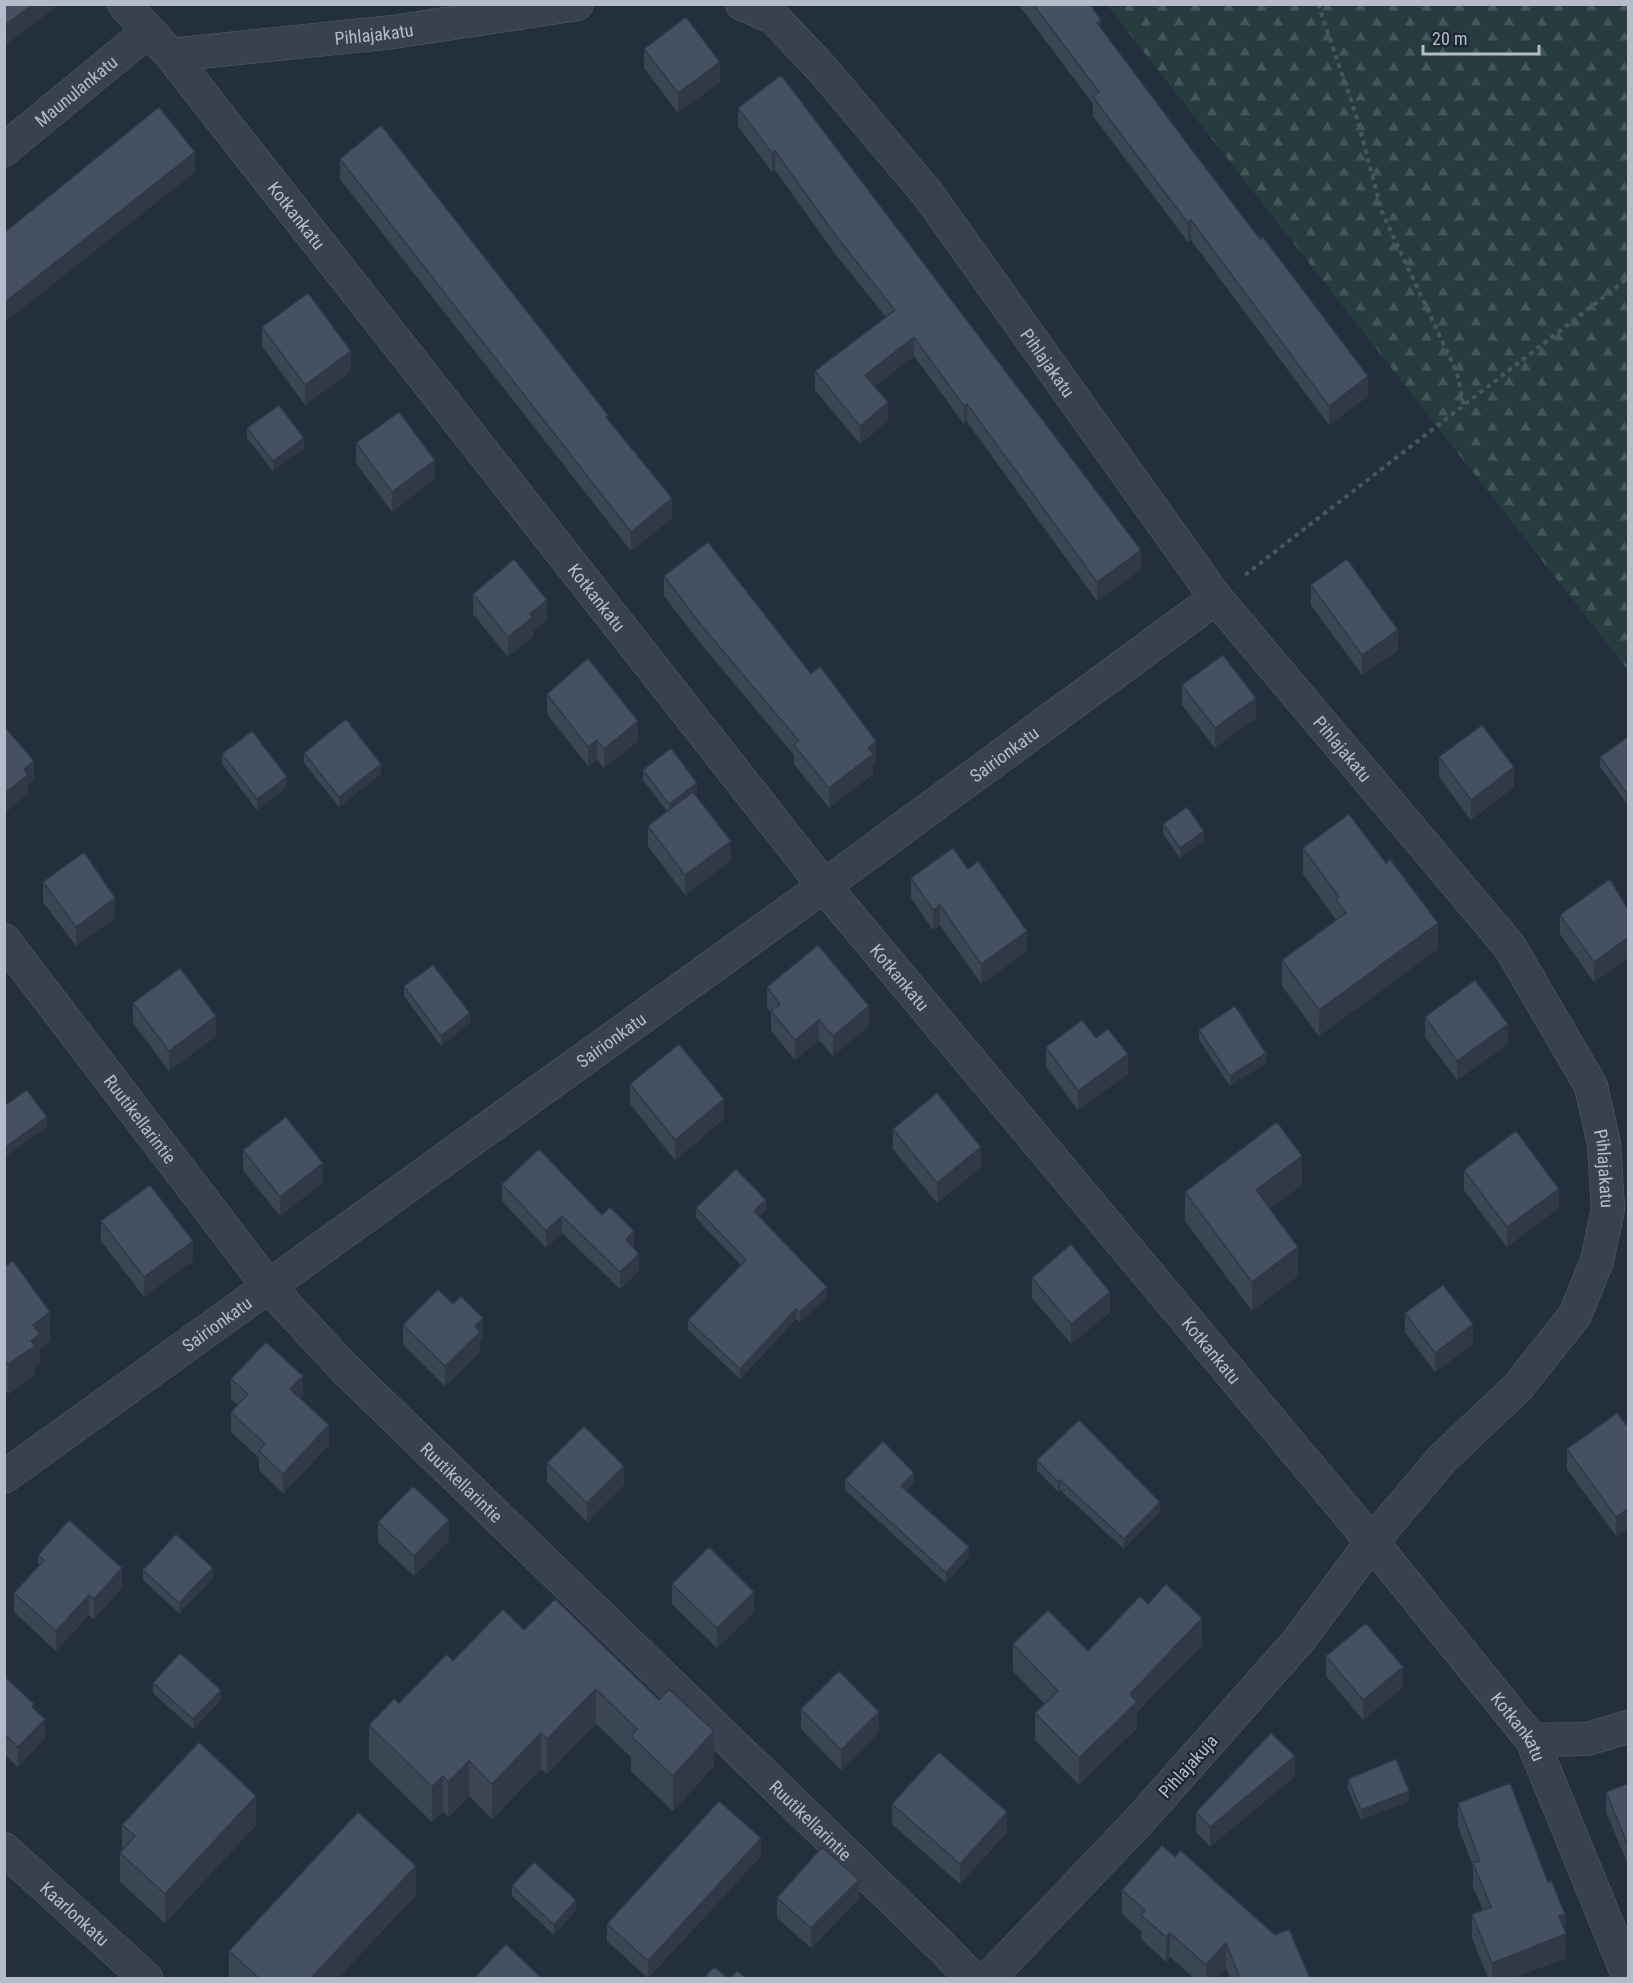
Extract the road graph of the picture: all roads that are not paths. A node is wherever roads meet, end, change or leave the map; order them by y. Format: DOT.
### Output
graph roads {
  1 [pos="124,4"];
  2 [pos="577,4"];
  3 [pos="742,4"];
  4 [pos="147,32"];
  5 [pos="171,55"];
  6 [pos="4,150"];
  7 [pos="1216,598"];
  8 [pos="824,886"];
  9 [pos="4,940"];
  10 [pos="269,1287"];
  11 [pos="4,1477"];
  12 [pos="1372,1542"];
  13 [pos="1629,1727"];
  14 [pos="1532,1740"];
  15 [pos="4,1849"];
  16 [pos="1629,1976"];
  17 [pos="146,1978"];
  18 [pos="972,1978"];
  19 [pos="989,1978"];
  1 -- 4 [label="street, Kotkankatu"];
  2 -- 5 [label="street, Pihlajakatu"];
  3 -- 7 [label="street, Pihlajakatu"];
  4 -- 5 [label="street, Kotkankatu"];
  4 -- 6 [label="street, Maunulankatu"];
  5 -- 8 [label="street, Kotkankatu"];
  7 -- 8 [label="street, Sairionkatu"];
  7 -- 12 [label="street, Pihlajakatu"];
  8 -- 10 [label="street, Sairionkatu"];
  8 -- 12 [label="street, Kotkankatu"];
  9 -- 10 [label="street, Ruutikellarintie"];
  10 -- 11 [label="street, Sairionkatu"];
  10 -- 18 [label="street, Ruutikellarintie"];
  12 -- 14 [label="street, Kotkankatu"];
  12 -- 19 [label="street, Pihlajakuja"];
  13 -- 14 [label="street"];
  14 -- 16 [label="street, Kotkankatu"];
  15 -- 17 [label="street, Kaarlonkatu"];
}
